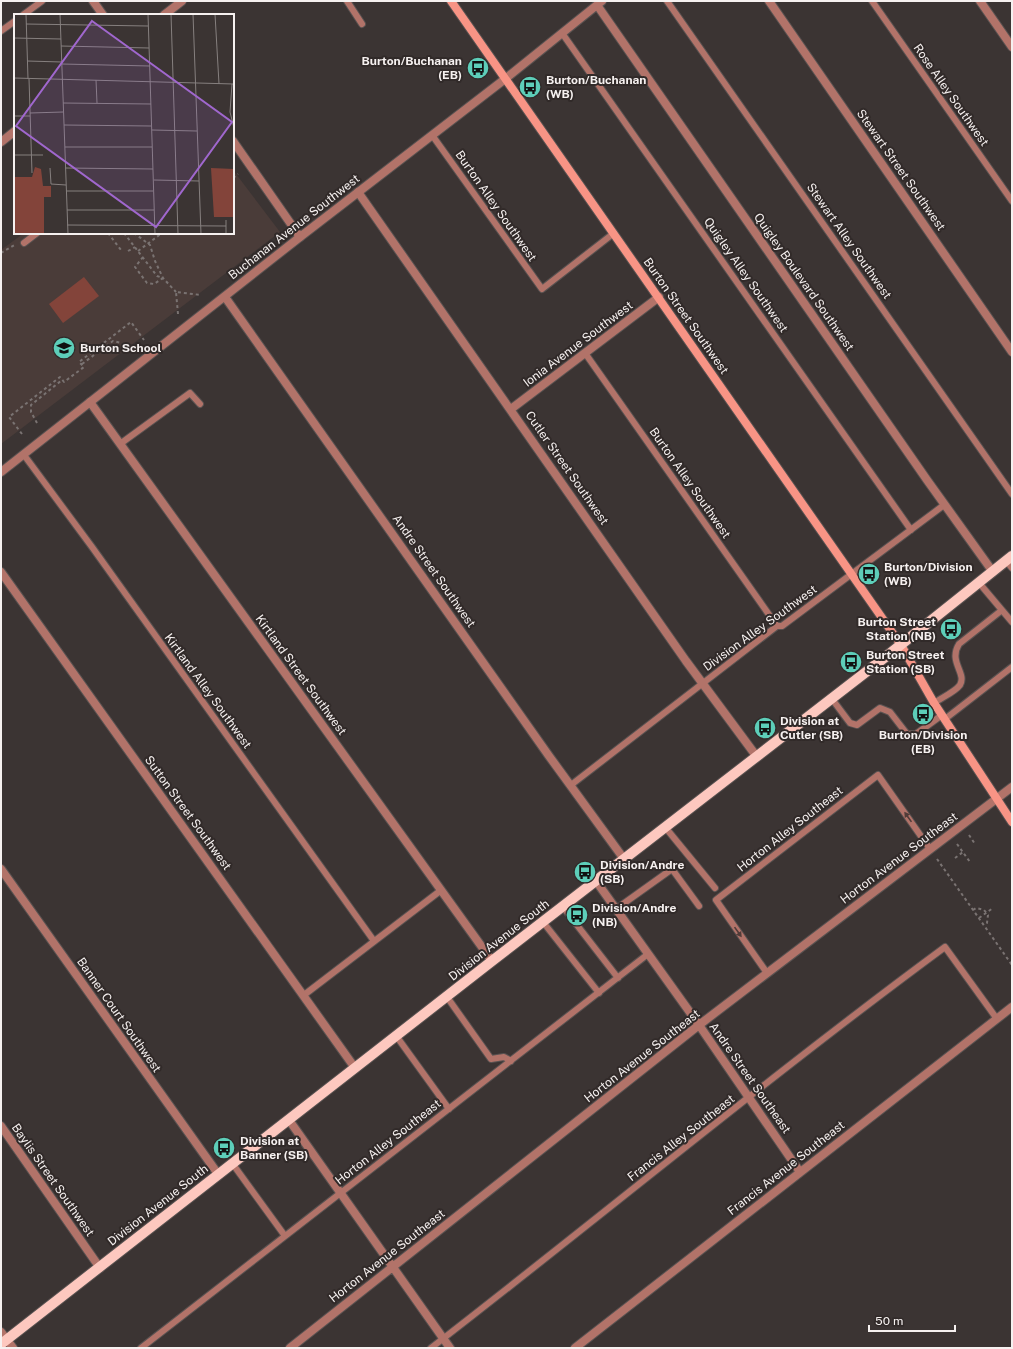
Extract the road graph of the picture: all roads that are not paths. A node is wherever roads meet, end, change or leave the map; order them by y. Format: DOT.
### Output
graph roads {
  1 [pos="42,1"];
  2 [pos="93,1"];
  3 [pos="182,1"];
  4 [pos="347,1"];
  5 [pos="451,1"];
  6 [pos="667,1"];
  7 [pos="769,1"];
  8 [pos="872,1"];
  9 [pos="980,1"];
  10 [pos="600,3"];
  11 [pos="24,14"];
  12 [pos="102,14"];
  13 [pos="165,14"];
  14 [pos="14,22"];
  15 [pos="362,24"];
  16 [pos="1,31"];
  17 [pos="562,33"];
  18 [pos="1012,47"];
  19 [pos="505,79"];
  20 [pos="14,132"];
  21 [pos="432,135"];
  22 [pos="234,141"];
  23 [pos="1,142"];
  24 [pos="358,192"];
  25 [pos="1012,201"];
  26 [pos="614,233"];
  27 [pos="36,234"];
  28 [pos="300,236"];
  29 [pos="24,243"];
  30 [pos="225,296"];
  31 [pos="658,297"];
  32 [pos="1012,352"];
  33 [pos="585,353"];
  34 [pos="90,402"];
  35 [pos="200,404"];
  36 [pos="511,409"];
  37 [pos="120,444"];
  38 [pos="24,454"];
  39 [pos="1,472"];
  40 [pos="1012,494"];
  41 [pos="944,505"];
  42 [pos="911,530"];
  43 [pos="1010,562"];
  44 [pos="1,572"];
  45 [pos="993,572"];
  46 [pos="852,575"];
  47 [pos="980,584"];
  48 [pos="1002,610"];
  49 [pos="1012,622"];
  50 [pos="777,626"];
  51 [pos="901,645"];
  52 [pos="1012,668"];
  53 [pos="702,683"];
  54 [pos="832,699"];
  55 [pos="934,703"];
  56 [pos="943,717"];
  57 [pos="756,757"];
  58 [pos="571,786"];
  59 [pos="1012,787"];
  60 [pos="996,799"];
  61 [pos="1012,822"];
  62 [pos="665,827"];
  63 [pos="930,849"];
  64 [pos="624,859"];
  65 [pos="1,869"];
  66 [pos="596,881"];
  67 [pos="715,888"];
  68 [pos="440,891"];
  69 [pos="563,906"];
  70 [pos="699,906"];
  71 [pos="616,909"];
  72 [pos="544,922"];
  73 [pos="374,941"];
  74 [pos="648,954"];
  75 [pos="492,961"];
  76 [pos="768,973"];
  77 [pos="618,978"];
  78 [pos="599,993"];
  79 [pos="304,995"];
  80 [pos="447,997"];
  81 [pos="1012,1007"];
  82 [pos="997,1019"];
  83 [pos="699,1025"];
  84 [pos="397,1037"];
  85 [pos="511,1061"];
  86 [pos="355,1068"];
  87 [pos="750,1098"];
  88 [pos="448,1109"];
  89 [pos="289,1120"];
  90 [pos="1,1126"];
  91 [pos="232,1163"];
  92 [pos="800,1172"];
  93 [pos="218,1174"];
  94 [pos="341,1193"];
  95 [pos="285,1236"];
  96 [pos="394,1267"];
  97 [pos="100,1268"];
  98 [pos="3,1338"];
  99 [pos="443,1338"];
  100 [pos="13,1348"];
  101 [pos="141,1348"];
  102 [pos="290,1348"];
  103 [pos="431,1348"];
  104 [pos="450,1348"];
  105 [pos="575,1348"];
  1 -- 11 [label="lane"];
  2 -- 12 [label="street"];
  3 -- 13 [label="street"];
  4 -- 15 [label="lane"];
  5 -- 19 [label="main road, Burton Street Southwest"];
  6 -- 40 [label="lane, Stewart Alley Southwest"];
  7 -- 32 [label="street, Stewart Street Southwest"];
  8 -- 25 [label="lane, Rose Alley Southwest"];
  9 -- 18 [label="street"];
  10 -- 17 [label="street, Buchanan Avenue Southwest"];
  10 -- 41 [label="street, Quigley Boulevard Southwest"];
  14 -- 16 [label="lane"];
  17 -- 19 [label="street, Buchanan Avenue Southwest"];
  17 -- 42 [label="lane, Quigley Alley Southwest"];
  19 -- 21 [label="street, Buchanan Avenue Southwest"];
  19 -- 26 [label="main road, Burton Street Southwest"];
  20 -- 23 [label="street"];
  21 -- 24 [label="street, Buchanan Avenue Southwest"];
  21 -- 26 [label="lane, Burton Alley Southwest"];
  22 -- 28 [label="street"];
  24 -- 28 [label="street, Buchanan Avenue Southwest"];
  24 -- 36 [label="street, Cutler Street Southwest"];
  26 -- 31 [label="main road, Burton Street Southwest"];
  27 -- 29 [label="lane"];
  28 -- 30 [label="street, Buchanan Avenue Southwest"];
  30 -- 34 [label="street, Buchanan Avenue Southwest"];
  30 -- 58 [label="street, Andre Street Southwest"];
  31 -- 33 [label="street, Ionia Avenue Southwest"];
  31 -- 46 [label="main road, Burton Street Southwest"];
  33 -- 36 [label="street, Ionia Avenue Southwest"];
  33 -- 50 [label="lane, Burton Alley Southwest"];
  34 -- 37 [label="street, Kirtland Street Southwest"];
  34 -- 38 [label="street, Buchanan Avenue Southwest"];
  35 -- 37 [label="lane"];
  36 -- 53 [label="street, Cutler Street Southwest"];
  37 -- 68 [label="street, Kirtland Street Southwest"];
  38 -- 39 [label="street, Buchanan Avenue Southwest"];
  38 -- 73 [label="lane, Kirtland Alley Southwest"];
  41 -- 42 [label="lane, Division Alley Southwest"];
  41 -- 45 [label="street, Quigley Boulevard Southwest"];
  42 -- 46 [label="lane, Division Alley Southwest"];
  43 -- 45 [label="main road, Division Avenue South"];
  44 -- 79 [label="street, Sutton Street Southwest"];
  45 -- 47 [label="main road, Division Avenue South"];
  46 -- 50 [label="lane, Division Alley Southwest"];
  46 -- 51 [label="main road, Burton Street Southwest"];
  47 -- 48 [label="lane"];
  47 -- 51 [label="main road, Division Avenue South"];
  48 -- 49 [label="lane"];
  48 -- 55 [label="lane"];
  50 -- 53 [label="lane, Division Alley Southwest"];
  51 -- 54 [label="main road, Division Avenue South"];
  51 -- 55 [label="main road, Burton Street Southwest"];
  52 -- 56 [label="lane"];
  53 -- 57 [label="street, Cutler Street Southwest"];
  53 -- 58 [label="lane, Division Alley Southwest"];
  54 -- 56 [label="lane"];
  54 -- 57 [label="main road, Division Avenue South"];
  55 -- 56 [label="main road, Burton Street Southwest"];
  56 -- 60 [label="main road, Burton Street Southwest"];
  57 -- 62 [label="main road, Division Avenue South"];
  58 -- 64 [label="street, Andre Street Southwest"];
  59 -- 60 [label="street, Horton Avenue Southeast"];
  60 -- 61 [label="main road, Burton Street Southwest"];
  60 -- 63 [label="street, Horton Avenue Southeast"];
  62 -- 64 [label="main road, Division Avenue South"];
  62 -- 67 [label="lane"];
  63 -- 76 [label="street, Horton Avenue Southeast"];
  63 -- 76 [label="lane, Horton Alley Southeast, one-way"];
  64 -- 66 [label="main road, Division Avenue South"];
  65 -- 93 [label="street, Banner Court Southwest"];
  66 -- 69 [label="main road, Division Avenue South"];
  66 -- 71 [label="street, Andre Street Southeast"];
  68 -- 73 [label="lane"];
  68 -- 75 [label="street, Kirtland Street Southwest"];
  69 -- 72 [label="main road, Division Avenue South"];
  69 -- 77 [label="lane"];
  70 -- 71 [label="lane"];
  71 -- 74 [label="street, Andre Street Southeast"];
  72 -- 75 [label="main road, Division Avenue South"];
  72 -- 78 [label="lane"];
  73 -- 79 [label="lane"];
  74 -- 77 [label="lane, Horton Alley Southeast"];
  74 -- 83 [label="street, Andre Street Southeast"];
  75 -- 80 [label="main road, Division Avenue South"];
  76 -- 83 [label="street, Horton Avenue Southeast"];
  77 -- 78 [label="lane, Horton Alley Southeast"];
  78 -- 85 [label="lane, Horton Alley Southeast"];
  79 -- 86 [label="street, Sutton Street Southwest"];
  80 -- 84 [label="main road, Division Avenue South"];
  80 -- 85 [label="lane"];
  81 -- 82 [label="street, Francis Avenue Southeast"];
  82 -- 87 [label="lane, Francis Alley Southeast"];
  82 -- 92 [label="street, Francis Avenue Southeast"];
  83 -- 87 [label="street, Andre Street Southeast"];
  83 -- 96 [label="street, Horton Avenue Southeast"];
  84 -- 86 [label="main road, Division Avenue South"];
  84 -- 88 [label="lane"];
  85 -- 88 [label="lane, Horton Alley Southeast"];
  86 -- 89 [label="main road, Division Avenue South"];
  87 -- 92 [label="street, Andre Street Southeast"];
  87 -- 99 [label="lane, Francis Alley Southeast"];
  88 -- 94 [label="lane, Horton Alley Southeast"];
  89 -- 91 [label="main road, Division Avenue South"];
  89 -- 94 [label="street"];
  90 -- 97 [label="street, Baylis Street Southwest"];
  91 -- 93 [label="main road, Division Avenue South"];
  91 -- 95 [label="lane"];
  92 -- 105 [label="street, Francis Avenue Southeast"];
  93 -- 97 [label="main road, Division Avenue South"];
  94 -- 95 [label="lane, Horton Alley Southeast"];
  94 -- 96 [label="street"];
  95 -- 101 [label="lane, Horton Alley Southeast"];
  96 -- 99 [label="street"];
  96 -- 102 [label="street, Horton Avenue Southeast"];
  97 -- 98 [label="main road, Division Avenue South"];
  98 -- 100 [label="street"];
  99 -- 103 [label="lane, Francis Alley Southeast"];
  99 -- 104 [label="street"];
}
